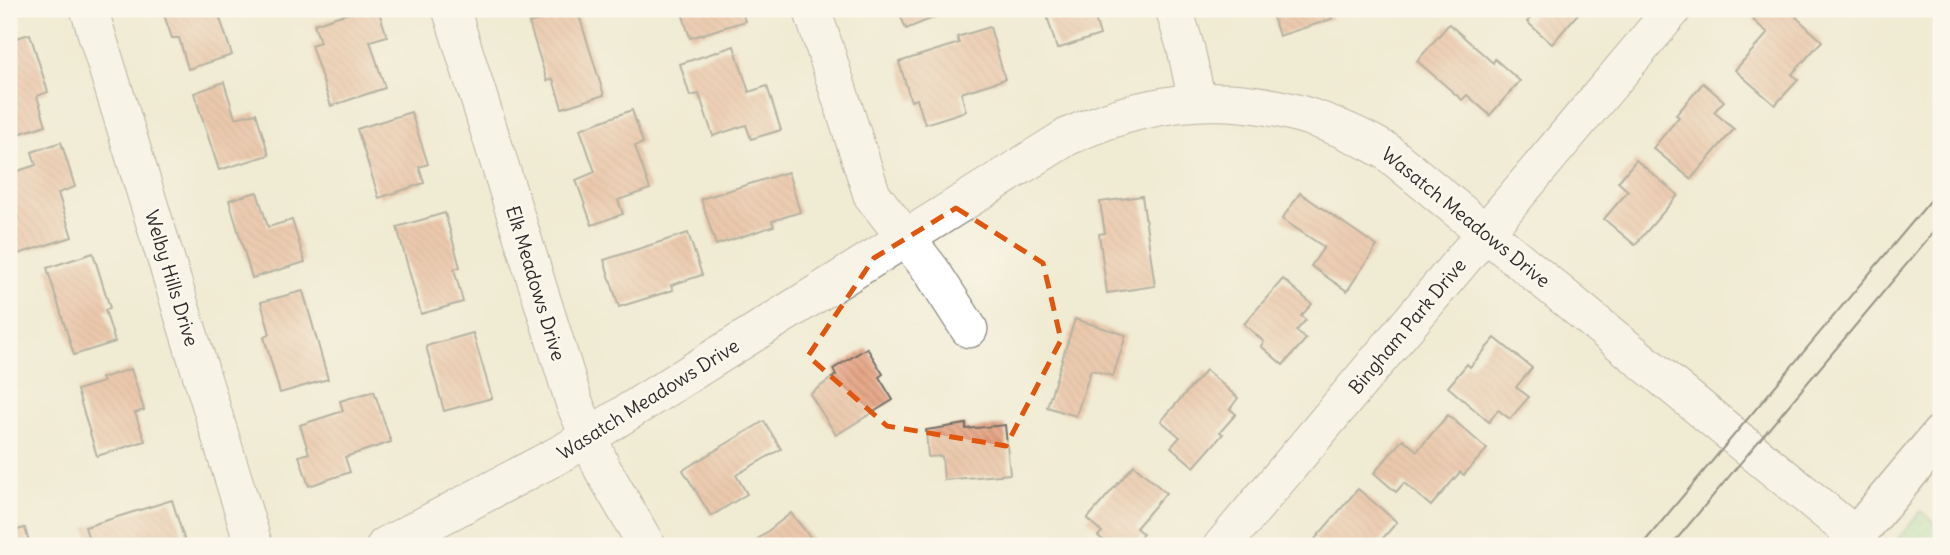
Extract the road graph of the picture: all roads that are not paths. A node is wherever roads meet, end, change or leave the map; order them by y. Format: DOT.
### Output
graph roads {
  1 [pos="89,9"];
  2 [pos="451,9"];
  3 [pos="813,9"];
  4 [pos="1174,9"];
  5 [pos="1673,9"];
  6 [pos="1197,101"];
  7 [pos="1486,231"];
  8 [pos="904,238"];
  9 [pos="969,329"];
  10 [pos="1941,434"];
  11 [pos="588,437"];
  12 [pos="1851,541"];
  13 [pos="254,546"];
  14 [pos="385,546"];
  15 [pos="647,546"];
  16 [pos="1222,546"];
  1 -- 13 [label="street, Welby Hills Drive"];
  2 -- 11 [label="street, Elk Meadows Drive"];
  3 -- 8 [label="street"];
  4 -- 6 [label="street"];
  5 -- 7 [label="street, Bingham Park Drive"];
  6 -- 7 [label="street, Wasatch Meadows Drive"];
  6 -- 8 [label="street, Wasatch Meadows Drive"];
  7 -- 12 [label="street, Wasatch Meadows Drive"];
  7 -- 16 [label="street, Bingham Park Drive"];
  8 -- 9 [label="street"];
  8 -- 11 [label="street, Wasatch Meadows Drive"];
  10 -- 12 [label="main road"];
  11 -- 14 [label="street, Wasatch Meadows Drive"];
  11 -- 15 [label="street, Elk Meadows Drive"];
}
